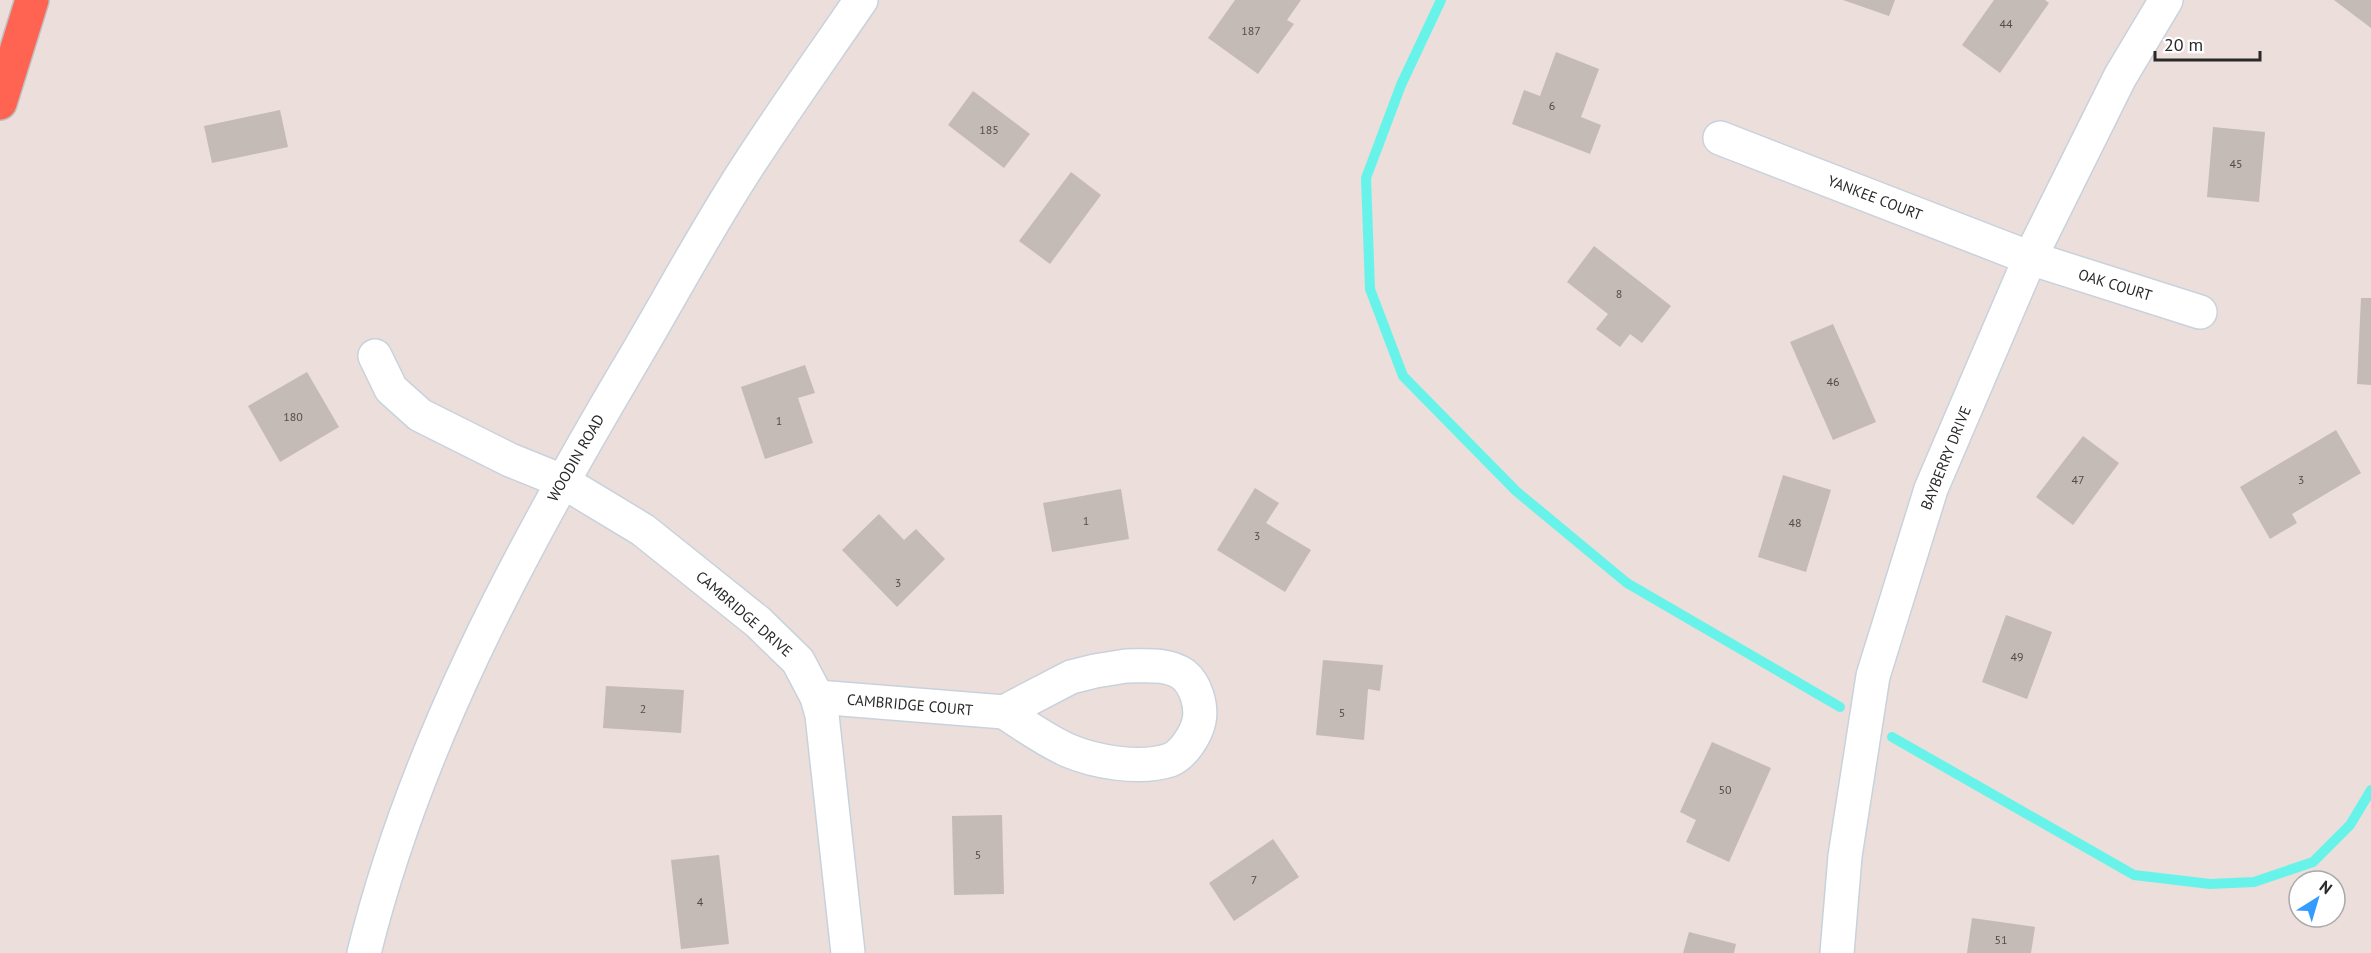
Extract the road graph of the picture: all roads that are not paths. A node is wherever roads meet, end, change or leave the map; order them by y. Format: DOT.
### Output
graph roads {
  1 [pos="32,0"];
  2 [pos="861,0"];
  3 [pos="2166,0"];
  4 [pos="0,103"];
  5 [pos="1720,138"];
  6 [pos="2030,258"];
  7 [pos="2200,312"];
  8 [pos="375,356"];
  9 [pos="562,481"];
  10 [pos="817,698"];
  11 [pos="1004,712"];
  12 [pos="364,953"];
  13 [pos="848,953"];
  14 [pos="1837,953"];
  1 -- 4 [label="highway"];
  2 -- 9 [label="street, WOODIN ROAD"];
  3 -- 6 [label="street, BAYBERRY DRIVE"];
  5 -- 6 [label="street, YANKEE COURT"];
  6 -- 7 [label="street, OAK COURT"];
  6 -- 14 [label="street, BAYBERRY DRIVE"];
  8 -- 9 [label="street, CAMBRIDGE DRIVE"];
  9 -- 10 [label="street, CAMBRIDGE DRIVE"];
  9 -- 12 [label="street, WOODIN ROAD"];
  10 -- 11 [label="street, CAMBRIDGE COURT"];
  10 -- 13 [label="street, CAMBRIDGE DRIVE"];
  11 -- 11 [label="street, CAMBRIDGE COURT"];
}
